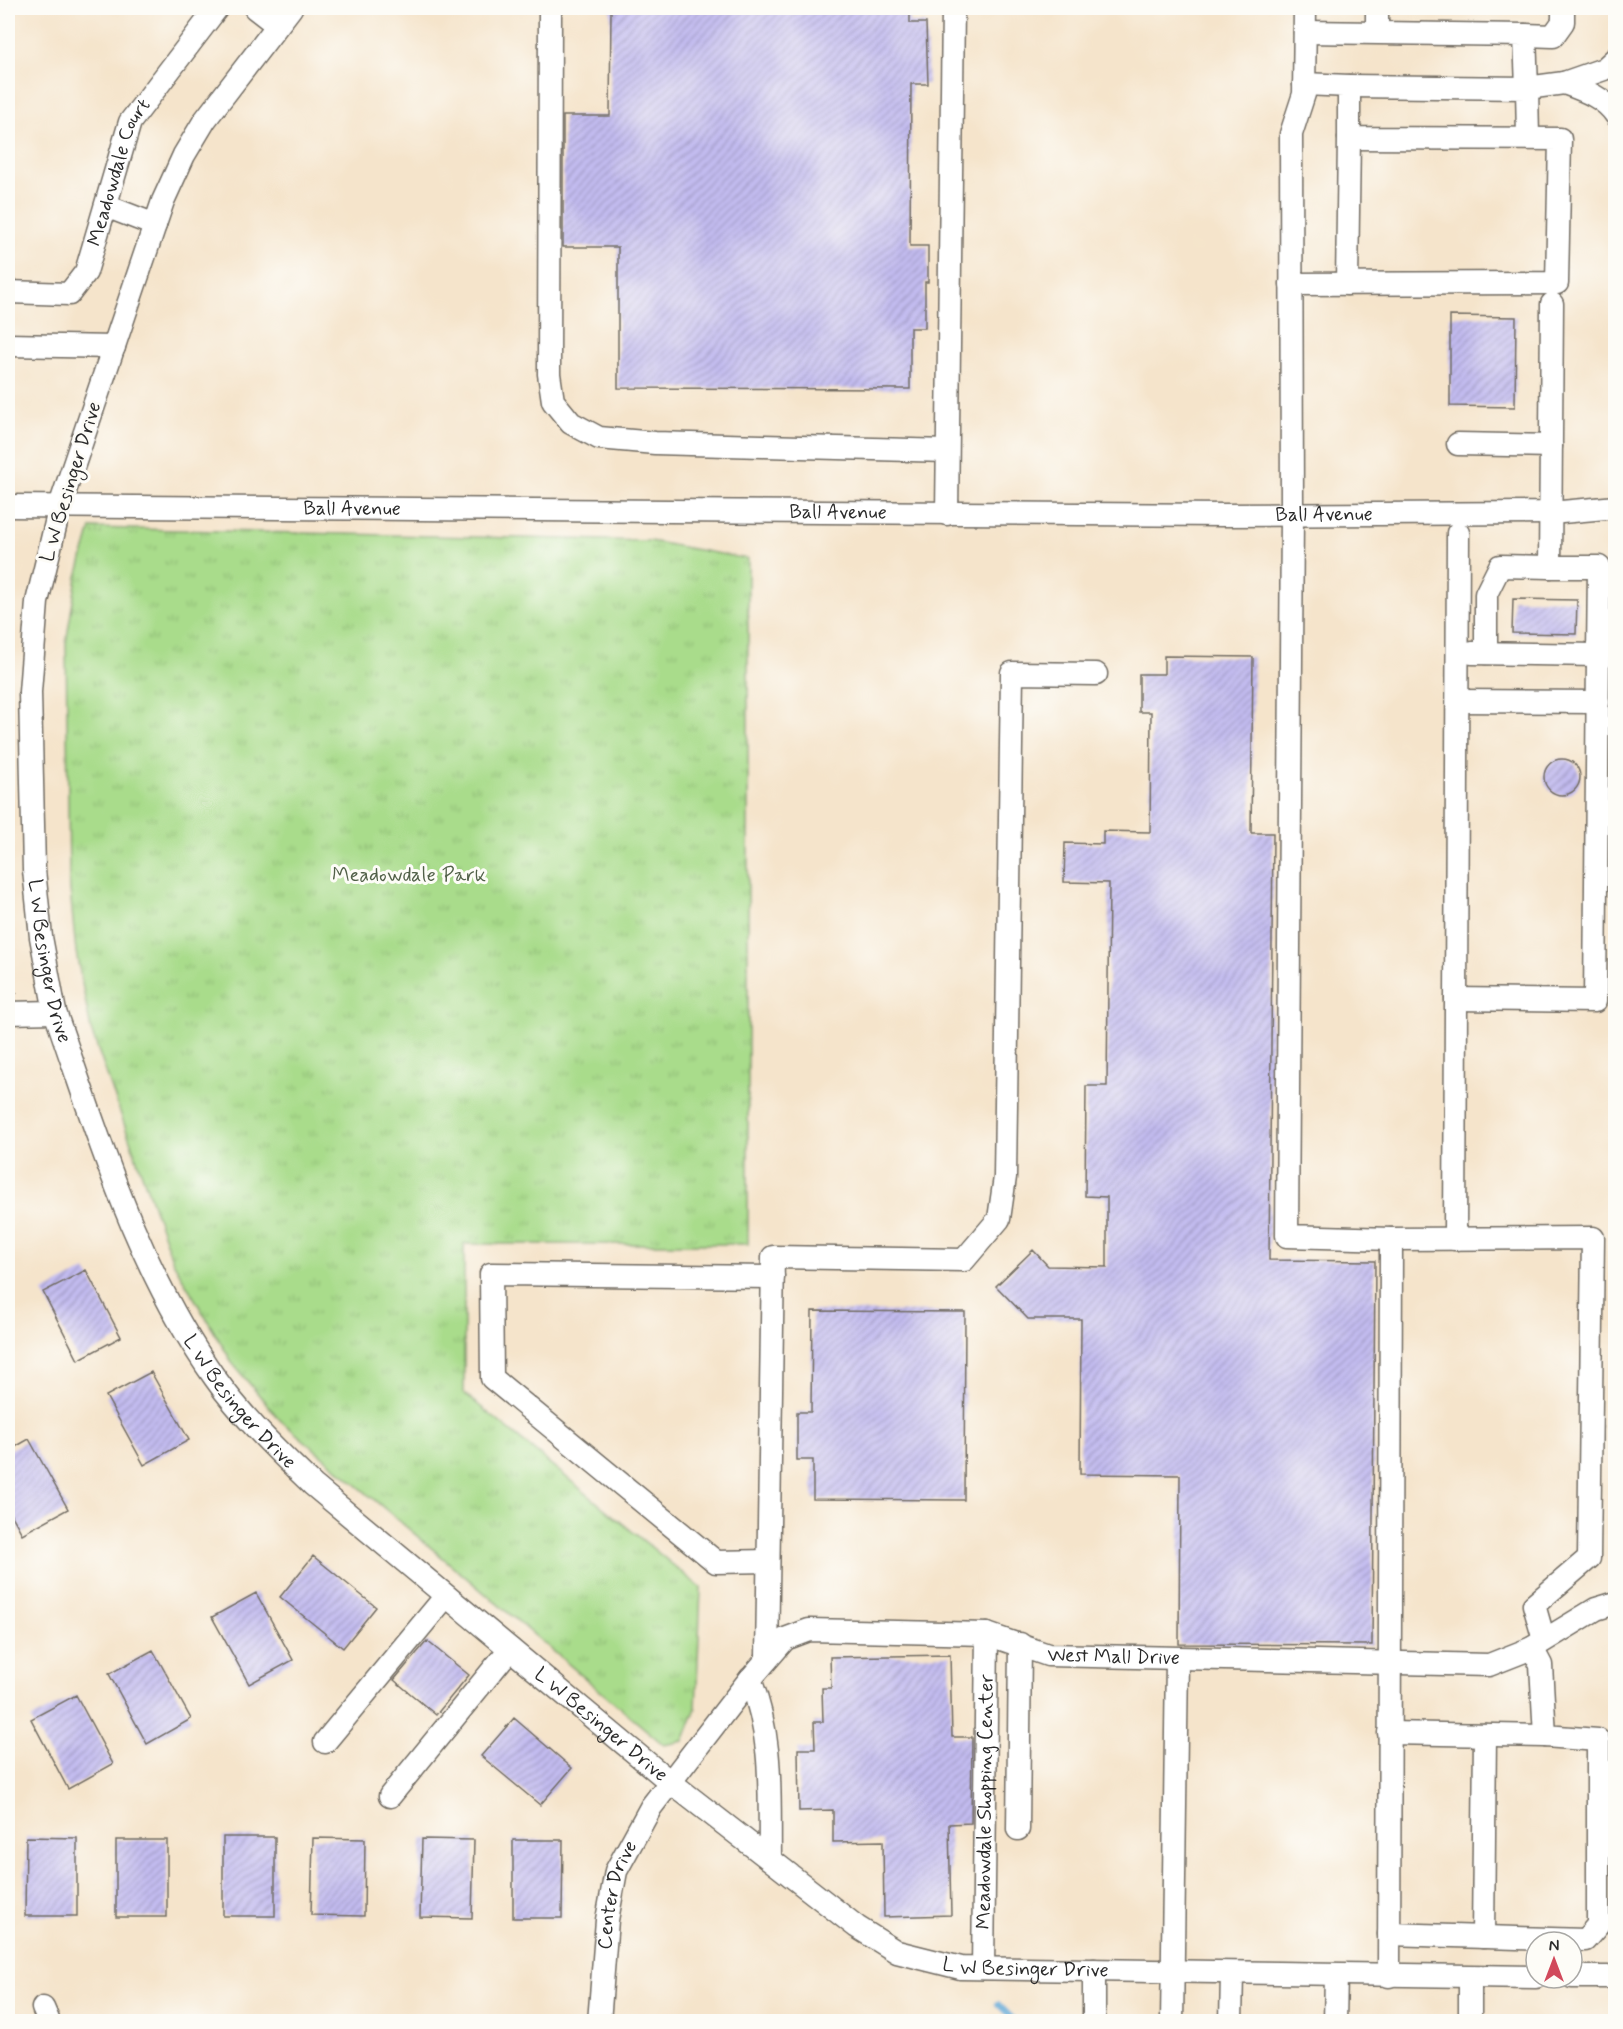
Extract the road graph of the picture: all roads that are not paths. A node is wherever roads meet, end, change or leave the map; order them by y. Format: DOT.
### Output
graph roads {
  1 [pos="217,8"];
  2 [pos="255,8"];
  3 [pos="291,8"];
  4 [pos="550,8"];
  5 [pos="953,8"];
  6 [pos="1305,8"];
  7 [pos="1377,8"];
  8 [pos="1563,8"];
  9 [pos="277,25"];
  10 [pos="1305,32"];
  11 [pos="1377,32"];
  12 [pos="1526,35"];
  13 [pos="1616,58"];
  14 [pos="1564,83"];
  15 [pos="1304,84"];
  16 [pos="1349,86"];
  17 [pos="1527,88"];
  18 [pos="1616,115"];
  19 [pos="1349,138"];
  20 [pos="1528,138"];
  21 [pos="106,206"];
  22 [pos="155,225"];
  23 [pos="1291,284"];
  24 [pos="1347,284"];
  25 [pos="8,292"];
  26 [pos="1554,294"];
  27 [pos="8,345"];
  28 [pos="114,347"];
  29 [pos="1458,444"];
  30 [pos="1551,446"];
  31 [pos="947,451"];
  32 [pos="8,506"];
  33 [pos="60,506"];
  34 [pos="1616,507"];
  35 [pos="1551,513"];
  36 [pos="946,514"];
  37 [pos="1292,514"];
  38 [pos="1458,533"];
  39 [pos="1550,567"];
  40 [pos="1458,652"];
  41 [pos="1486,653"];
  42 [pos="1598,655"];
  43 [pos="1096,674"];
  44 [pos="1458,701"];
  45 [pos="1598,702"];
  46 [pos="1456,999"];
  47 [pos="55,1012"];
  48 [pos="8,1013"];
  49 [pos="1391,1239"];
  50 [pos="1455,1239"];
  51 [pos="773,1277"];
  52 [pos="768,1561"];
  53 [pos="446,1596"];
  54 [pos="1616,1603"];
  55 [pos="987,1634"];
  56 [pos="1020,1644"];
  57 [pos="1538,1644"];
  58 [pos="510,1649"];
  59 [pos="767,1659"];
  60 [pos="1177,1660"];
  61 [pos="1389,1663"];
  62 [pos="750,1679"];
  63 [pos="1389,1733"];
  64 [pos="1485,1735"];
  65 [pos="1545,1736"];
  66 [pos="325,1742"];
  67 [pos="669,1781"];
  68 [pos="390,1796"];
  69 [pos="1018,1829"];
  70 [pos="770,1859"];
  71 [pos="1389,1934"];
  72 [pos="1483,1937"];
  73 [pos="983,1968"];
  74 [pos="1094,1970"];
  75 [pos="1172,1972"];
  76 [pos="1232,1973"];
  77 [pos="1336,1975"];
  78 [pos="1389,1976"];
  79 [pos="1470,1977"];
  80 [pos="1524,1977"];
  81 [pos="1584,1977"];
  82 [pos="1616,1977"];
  83 [pos="599,2022"];
  84 [pos="1094,2022"];
  85 [pos="1172,2022"];
  86 [pos="1231,2022"];
  87 [pos="1335,2022"];
  88 [pos="1470,2022"];
  1 -- 21 [label="street, Meadowdale Court"];
  2 -- 9 [label="street"];
  3 -- 9 [label="street, L W Besinger Drive"];
  4 -- 31 [label="street"];
  5 -- 31 [label="street"];
  6 -- 10 [label="street"];
  7 -- 11 [label="street"];
  8 -- 12 [label="street"];
  9 -- 22 [label="street, L W Besinger Drive"];
  10 -- 11 [label="street"];
  10 -- 15 [label="street"];
  11 -- 12 [label="street"];
  12 -- 17 [label="street"];
  13 -- 14 [label="street"];
  14 -- 17 [label="street"];
  14 -- 18 [label="street"];
  15 -- 16 [label="street"];
  15 -- 23 [label="street"];
  16 -- 17 [label="street"];
  16 -- 19 [label="street"];
  17 -- 20 [label="street"];
  19 -- 20 [label="street"];
  19 -- 24 [label="street"];
  20 -- 26 [label="street"];
  21 -- 22 [label="street"];
  21 -- 25 [label="street, Meadowdale Court"];
  22 -- 28 [label="street, L W Besinger Drive"];
  23 -- 24 [label="street"];
  23 -- 37 [label="street"];
  24 -- 26 [label="street"];
  26 -- 30 [label="street"];
  27 -- 28 [label="street"];
  28 -- 33 [label="street, L W Besinger Drive"];
  29 -- 30 [label="street"];
  30 -- 35 [label="street"];
  31 -- 36 [label="street"];
  32 -- 33 [label="street, Ball Avenue"];
  33 -- 36 [label="street, Ball Avenue"];
  33 -- 47 [label="street, L W Besinger Drive"];
  34 -- 35 [label="street, Ball Avenue"];
  35 -- 37 [label="street, Ball Avenue"];
  35 -- 39 [label="street"];
  36 -- 37 [label="street, Ball Avenue"];
  37 -- 49 [label="street"];
  38 -- 40 [label="street"];
  39 -- 41 [label="street"];
  39 -- 42 [label="street"];
  40 -- 41 [label="street"];
  40 -- 44 [label="street"];
  41 -- 42 [label="street"];
  42 -- 45 [label="street"];
  43 -- 51 [label="street"];
  44 -- 45 [label="street"];
  44 -- 46 [label="street"];
  45 -- 46 [label="street"];
  46 -- 50 [label="street"];
  47 -- 48 [label="street"];
  47 -- 53 [label="street, L W Besinger Drive"];
  49 -- 50 [label="street"];
  49 -- 61 [label="street"];
  50 -- 57 [label="street"];
  51 -- 52 [label="street"];
  51 -- 52 [label="street"];
  52 -- 59 [label="street"];
  53 -- 58 [label="street, L W Besinger Drive"];
  53 -- 66 [label="street"];
  54 -- 57 [label="street, West Mall Drive"];
  55 -- 56 [label="street, West Mall Drive"];
  55 -- 59 [label="street, West Mall Drive"];
  55 -- 73 [label="street, Meadowdale Shopping Center"];
  56 -- 60 [label="street, West Mall Drive"];
  56 -- 69 [label="street"];
  57 -- 61 [label="street, West Mall Drive"];
  57 -- 65 [label="street"];
  58 -- 67 [label="street, L W Besinger Drive"];
  58 -- 68 [label="street"];
  59 -- 62 [label="street, West Mall Drive"];
  60 -- 61 [label="street, West Mall Drive"];
  60 -- 75 [label="street"];
  61 -- 63 [label="street"];
  62 -- 67 [label="street, West Mall Drive"];
  62 -- 70 [label="street"];
  63 -- 64 [label="street"];
  63 -- 71 [label="street"];
  64 -- 65 [label="street"];
  64 -- 72 [label="street"];
  65 -- 72 [label="street"];
  67 -- 70 [label="street, L W Besinger Drive"];
  67 -- 83 [label="street, Center Drive"];
  70 -- 73 [label="street, L W Besinger Drive"];
  71 -- 72 [label="street"];
  71 -- 78 [label="street"];
  73 -- 74 [label="street, L W Besinger Drive"];
  74 -- 75 [label="street, L W Besinger Drive"];
  74 -- 84 [label="street"];
  75 -- 76 [label="street, L W Besinger Drive"];
  75 -- 85 [label="street"];
  76 -- 77 [label="street, L W Besinger Drive"];
  76 -- 86 [label="street"];
  77 -- 78 [label="street, L W Besinger Drive"];
  77 -- 87 [label="street"];
  78 -- 79 [label="street, L W Besinger Drive"];
  79 -- 80 [label="street, L W Besinger Drive"];
  79 -- 88 [label="street"];
  81 -- 82 [label="street"];
}
